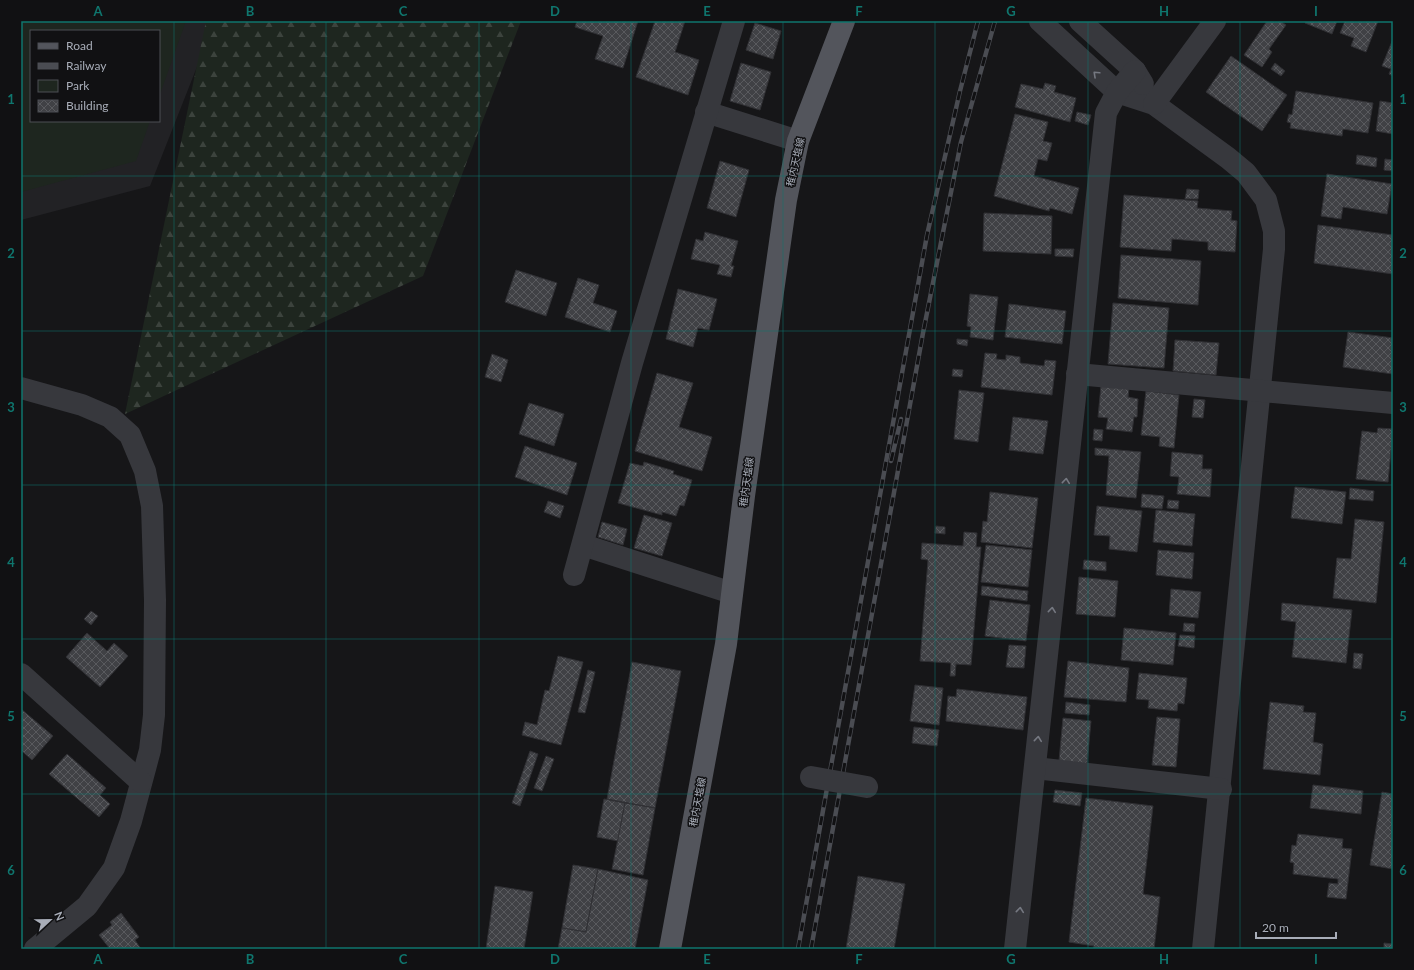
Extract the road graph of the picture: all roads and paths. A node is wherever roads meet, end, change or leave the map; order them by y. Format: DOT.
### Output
graph roads {
  1 [pos="734,21"];
  2 [pos="844,21"];
  3 [pos="1040,21"];
  4 [pos="1080,21"];
  5 [pos="1215,21"];
  6 [pos="1135,71"];
  7 [pos="1117,92"];
  8 [pos="1154,104"];
  9 [pos="706,112"];
  10 [pos="798,141"];
  11 [pos="1077,374"];
  12 [pos="21,388"];
  13 [pos="1260,390"];
  14 [pos="1393,403"];
  15 [pos="583,545"];
  16 [pos="574,575"];
  17 [pos="732,593"];
  18 [pos="21,674"];
  19 [pos="1035,768"];
  20 [pos="811,777"];
  21 [pos="141,782"];
  22 [pos="867,787"];
  23 [pos="1221,789"];
  24 [pos="35,949"];
  25 [pos="670,949"];
  26 [pos="1015,949"];
  27 [pos="1203,949"];
  1 -- 9 [label="street"];
  2 -- 10 [label="main road, 稚内天塩線"];
  7 -- 3 [label="street, one-way"];
  4 -- 6 [label="street"];
  5 -- 8 [label="street"];
  6 -- 7 [label="street"];
  6 -- 8 [label="street"];
  7 -- 8 [label="street"];
  7 -- 11 [label="street"];
  8 -- 13 [label="street"];
  9 -- 10 [label="street"];
  9 -- 15 [label="street"];
  10 -- 17 [label="main road, 稚内天塩線"];
  11 -- 13 [label="street"];
  19 -- 11 [label="street, one-way"];
  12 -- 21 [label="street"];
  13 -- 14 [label="street"];
  13 -- 23 [label="street"];
  15 -- 16 [label="street"];
  15 -- 17 [label="street"];
  17 -- 25 [label="main road, 稚内天塩線"];
  18 -- 21 [label="street"];
  19 -- 23 [label="street"];
  26 -- 19 [label="street, one-way"];
  20 -- 22 [label="street, bridge"];
  21 -- 24 [label="street"];
  23 -- 27 [label="street"];
}
